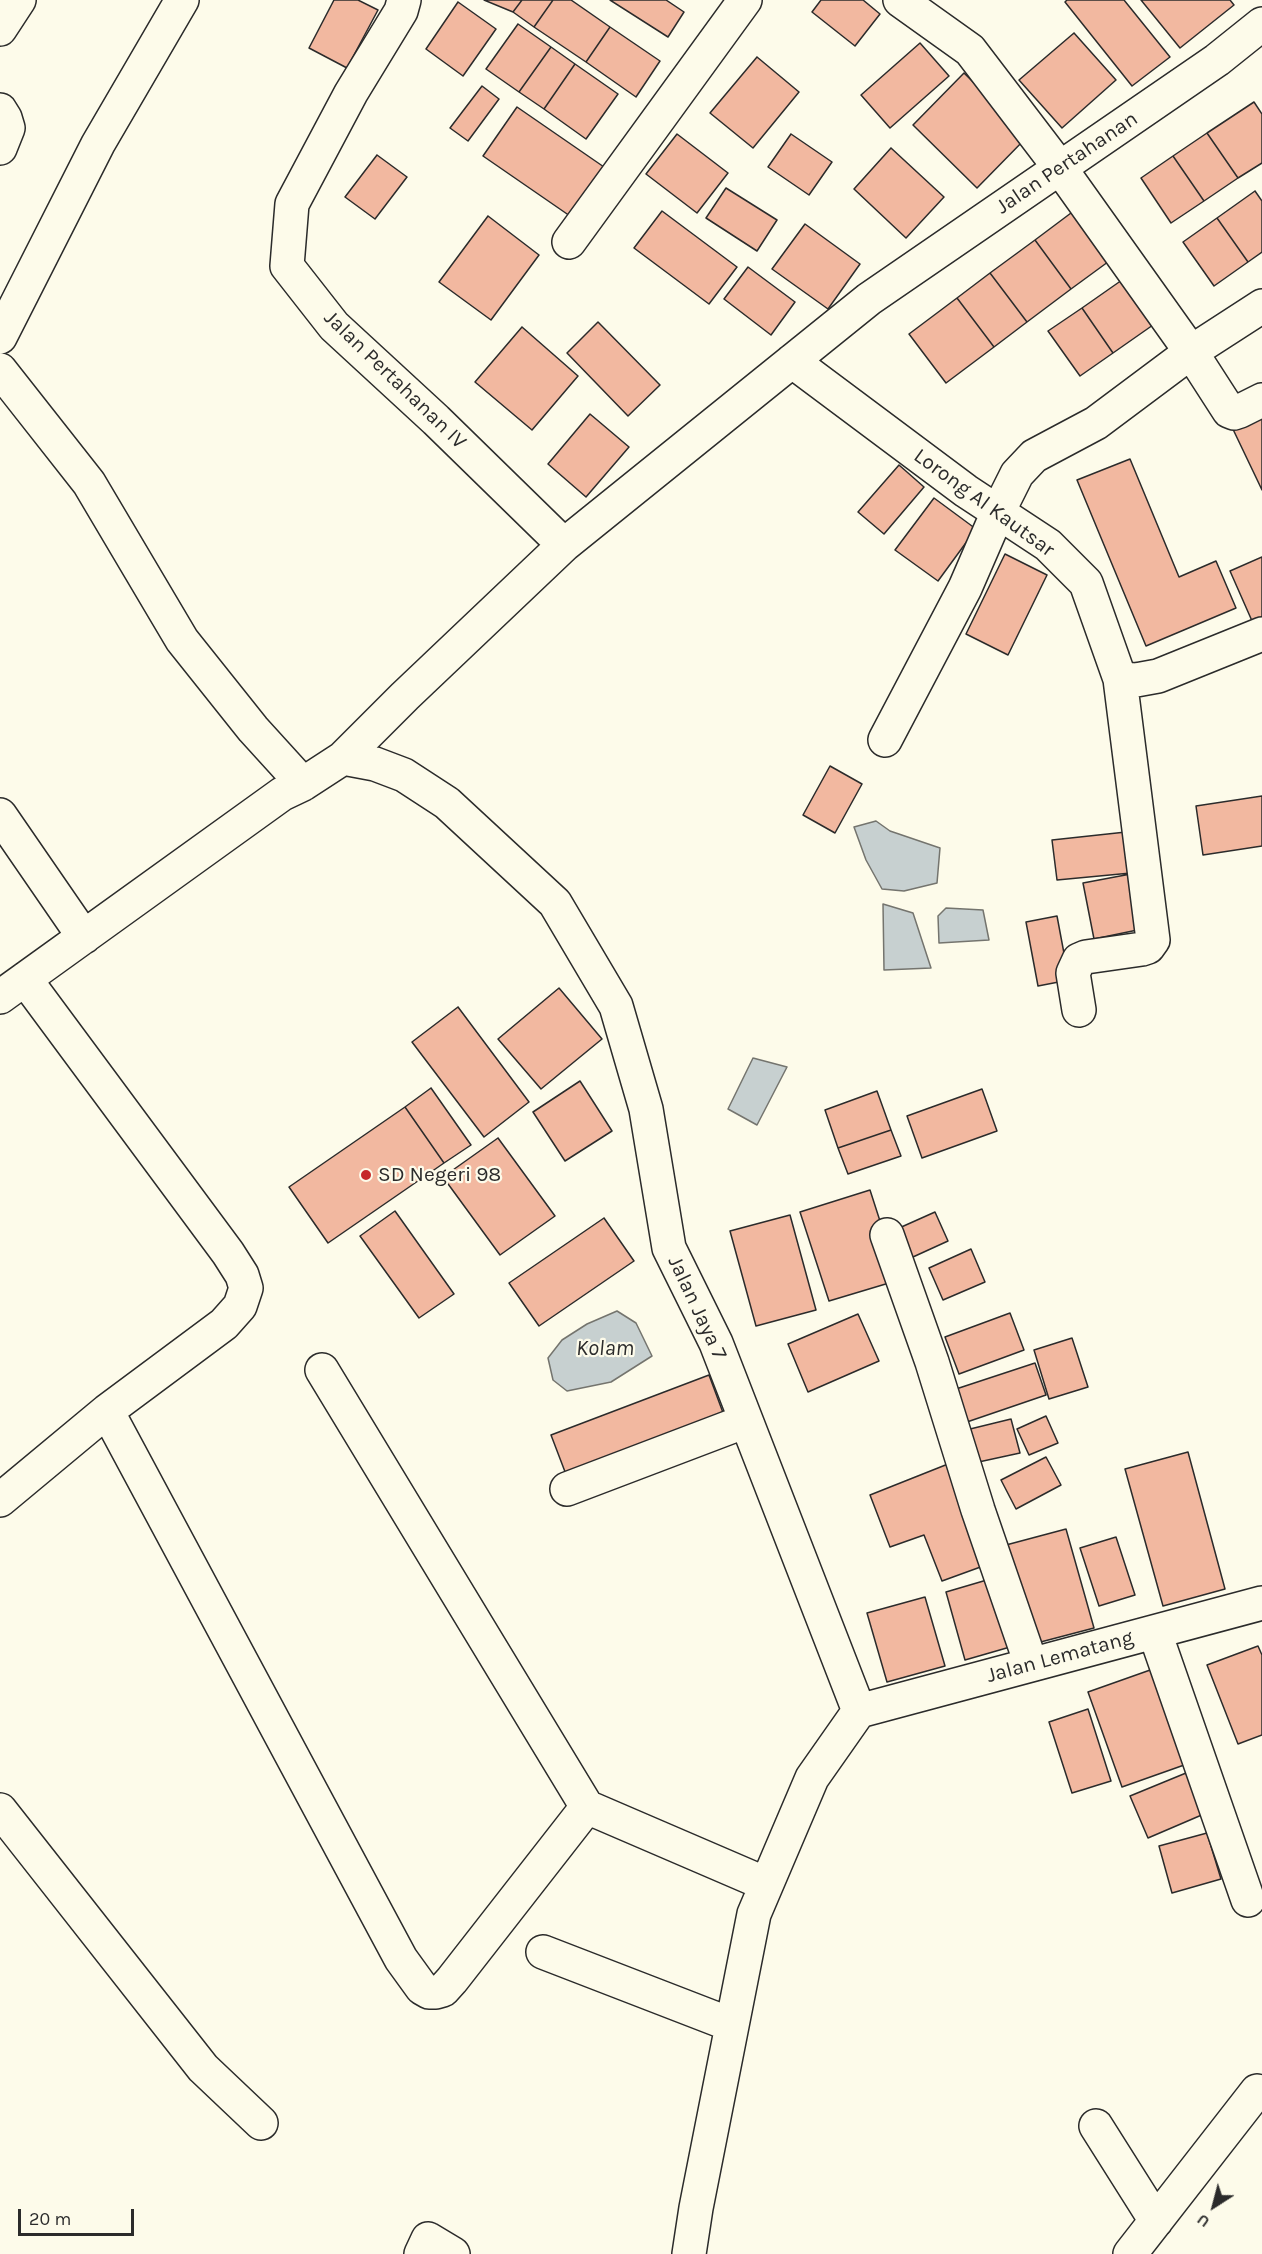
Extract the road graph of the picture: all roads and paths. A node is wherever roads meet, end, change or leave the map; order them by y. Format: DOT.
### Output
graph roads {
  1 [pos="19,0"];
  2 [pos="182,0"];
  3 [pos="404,0"];
  4 [pos="745,0"];
  5 [pos="900,0"];
  6 [pos="1262,24"];
  7 [pos="0,28"];
  8 [pos="0,110"];
  9 [pos="0,148"];
  10 [pos="1060,168"];
  11 [pos="569,242"];
  12 [pos="1262,306"];
  13 [pos="0,337"];
  14 [pos="1191,352"];
  15 [pos="792,361"];
  16 [pos="0,370"];
  17 [pos="1262,400"];
  18 [pos="998,512"];
  19 [pos="564,546"];
  20 [pos="1262,634"];
  21 [pos="1120,679"];
  22 [pos="885,740"];
  23 [pos="343,758"];
  24 [pos="303,784"];
  25 [pos="0,815"];
  26 [pos="84,937"];
  27 [pos="13,988"];
  28 [pos="1079,1010"];
  29 [pos="887,1235"];
  30 [pos="322,1370"];
  31 [pos="107,1411"];
  32 [pos="746,1420"];
  33 [pos="567,1489"];
  34 [pos="0,1500"];
  35 [pos="1262,1602"];
  36 [pos="1155,1633"];
  37 [pos="1031,1664"];
  38 [pos="859,1711"];
  39 [pos="586,1807"];
  40 [pos="0,1810"];
  41 [pos="766,1884"];
  42 [pos="1248,1900"];
  43 [pos="543,1952"];
  44 [pos="732,2025"];
  45 [pos="1257,2091"];
  46 [pos="261,2123"];
  47 [pos="1096,2126"];
  48 [pos="1156,2221"];
  49 [pos="421,2254"];
  50 [pos="453,2254"];
  51 [pos="689,2254"];
  52 [pos="1130,2254"];
  1 -- 7 [label="street"];
  2 -- 13 [label="street"];
  3 -- 19 [label="street, Jalan Pertahanan IV"];
  4 -- 11 [label="street"];
  5 -- 10 [label="street"];
  6 -- 10 [label="street, Jalan Pertahanan"];
  8 -- 9 [label="street"];
  10 -- 14 [label="street"];
  10 -- 15 [label="street, Jalan Pertahanan"];
  12 -- 14 [label="street"];
  14 -- 17 [label="street"];
  14 -- 18 [label="street"];
  15 -- 18 [label="street, Lorong Al Kautsar"];
  15 -- 19 [label="street, Jalan Pertahanan"];
  16 -- 24 [label="street"];
  18 -- 21 [label="street, Lorong Al Kautsar"];
  18 -- 22 [label="street"];
  19 -- 23 [label="street, Jalan Pertahanan"];
  20 -- 21 [label="street"];
  21 -- 28 [label="street, Lorong Al Kautsar"];
  23 -- 24 [label="street, Jalan Pertahanan"];
  23 -- 32 [label="street, Jalan Jaya 7"];
  24 -- 26 [label="street, Jalan Pertahanan"];
  25 -- 26 [label="street"];
  26 -- 27 [label="street, Jalan Pertahanan"];
  27 -- 31 [label="street"];
  29 -- 37 [label="street"];
  30 -- 39 [label="street"];
  31 -- 34 [label="street"];
  31 -- 39 [label="street"];
  32 -- 33 [label="street"];
  32 -- 38 [label="street, Jalan Jaya 7"];
  35 -- 36 [label="street, Jalan Lematang"];
  36 -- 37 [label="street, Jalan Lematang"];
  36 -- 42 [label="street"];
  37 -- 38 [label="street, Jalan Lematang"];
  38 -- 41 [label="street"];
  39 -- 41 [label="street"];
  40 -- 46 [label="street"];
  41 -- 44 [label="street"];
  43 -- 44 [label="street"];
  44 -- 51 [label="street"];
  45 -- 48 [label="street"];
  47 -- 48 [label="street"];
  48 -- 52 [label="street"];
  49 -- 50 [label="street"];
}
